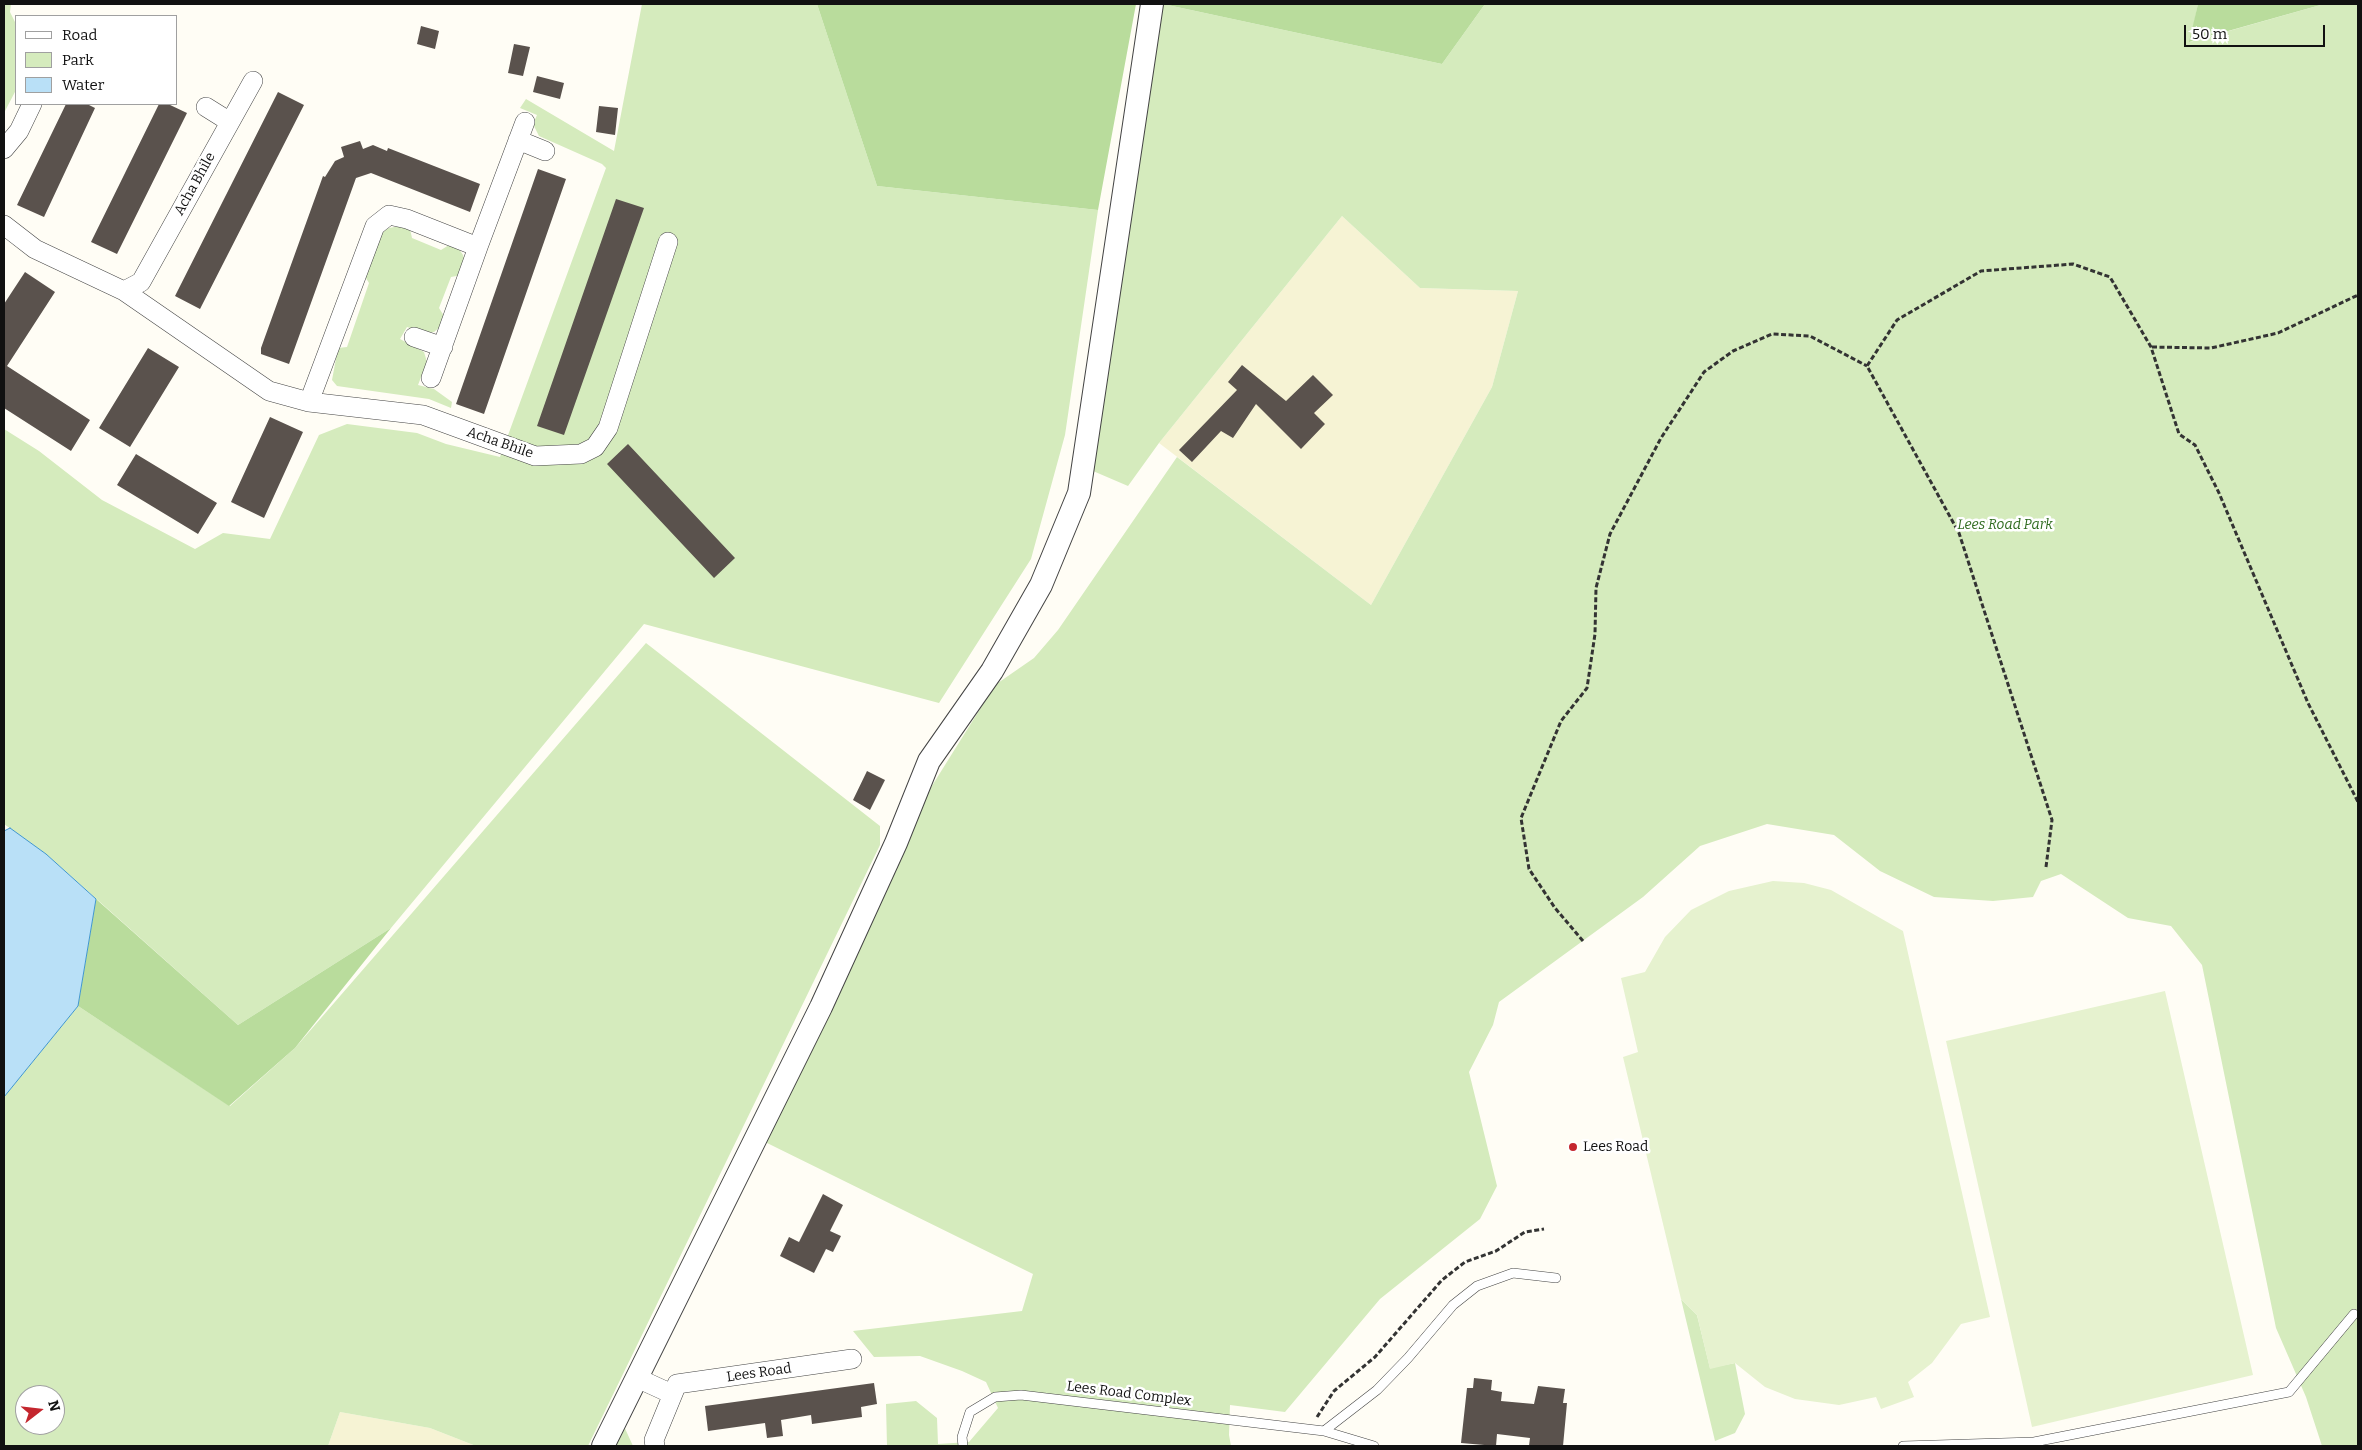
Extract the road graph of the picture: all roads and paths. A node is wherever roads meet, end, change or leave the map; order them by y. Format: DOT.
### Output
graph roads {
  1 [pos="1152,4"];
  2 [pos="253,80"];
  3 [pos="32,105"];
  4 [pos="206,107"];
  5 [pos="230,122"];
  6 [pos="525,122"];
  7 [pos="518,140"];
  8 [pos="4,149"];
  9 [pos="545,151"];
  10 [pos="4,226"];
  11 [pos="668,242"];
  12 [pos="478,248"];
  13 [pos="124,291"];
  14 [pos="2358,295"];
  15 [pos="414,337"];
  16 [pos="443,347"];
  17 [pos="2152,347"];
  18 [pos="1867,366"];
  19 [pos="431,378"];
  20 [pos="309,402"];
  21 [pos="2358,802"];
  22 [pos="2046,867"];
  23 [pos="1583,941"];
  24 [pos="1544,1229"];
  25 [pos="1556,1278"];
  26 [pos="2354,1314"];
  27 [pos="852,1360"];
  28 [pos="637,1378"];
  29 [pos="672,1394"];
  30 [pos="1313,1429"];
  31 [pos="1324,1430"];
  32 [pos="603,1446"];
  33 [pos="655,1446"];
  34 [pos="963,1446"];
  35 [pos="1374,1446"];
  36 [pos="1903,1446"];
  1 -- 28 [label="street"];
  2 -- 5 [label="street, Acha Bhile"];
  3 -- 8 [label="street"];
  4 -- 5 [label="street"];
  5 -- 13 [label="street, Acha Bhile"];
  6 -- 7 [label="street"];
  7 -- 9 [label="street"];
  7 -- 12 [label="street"];
  10 -- 13 [label="street, Acha Bhile"];
  11 -- 20 [label="street, Acha Bhile"];
  12 -- 16 [label="street"];
  12 -- 20 [label="street"];
  13 -- 20 [label="street, Acha Bhile"];
  14 -- 17 [label="path"];
  15 -- 16 [label="street"];
  16 -- 19 [label="street"];
  17 -- 18 [label="path"];
  17 -- 21 [label="path"];
  18 -- 22 [label="path"];
  18 -- 23 [label="path"];
  24 -- 30 [label="path"];
  25 -- 31 [label="lane"];
  26 -- 36 [label="lane"];
  27 -- 29 [label="street, Lees Road"];
  28 -- 29 [label="street"];
  28 -- 32 [label="street"];
  29 -- 33 [label="street"];
  30 -- 31 [label="lane, Lees Road Complex"];
  30 -- 34 [label="lane, Lees Road Complex"];
  31 -- 35 [label="lane, Lees Road Complex"];
}
